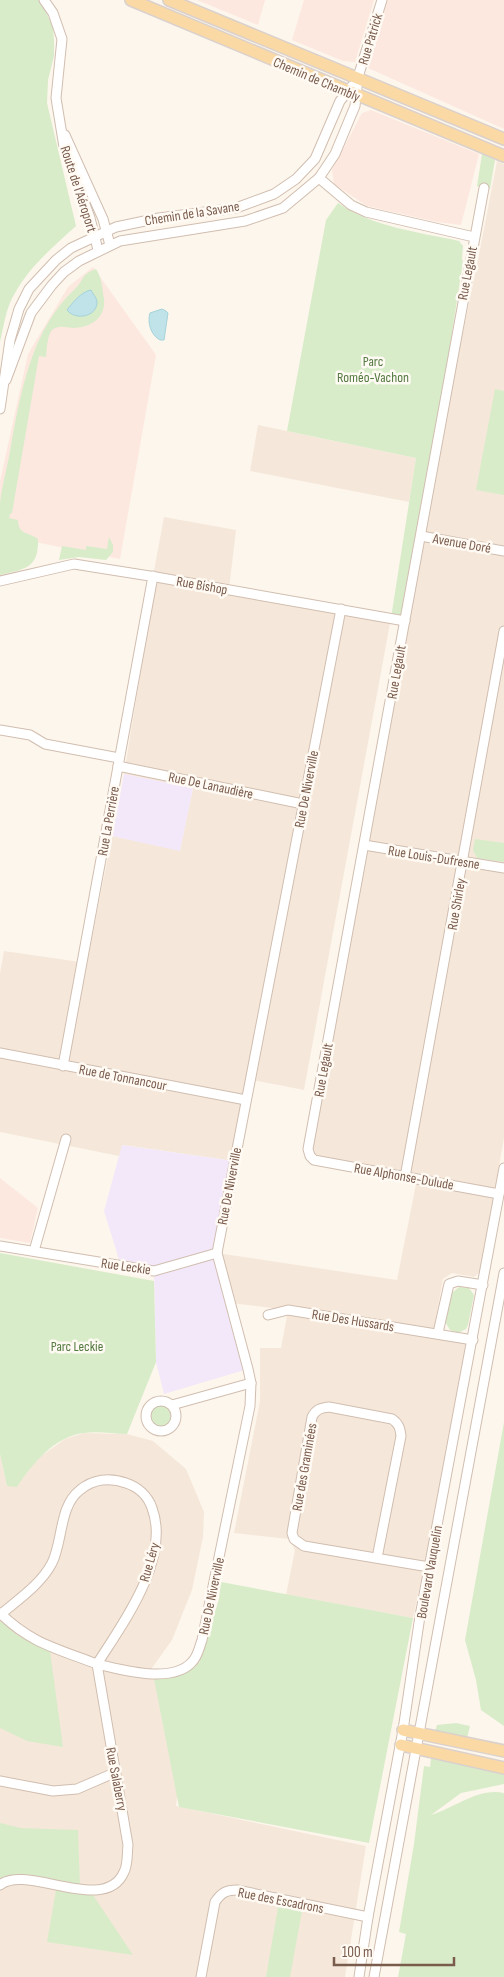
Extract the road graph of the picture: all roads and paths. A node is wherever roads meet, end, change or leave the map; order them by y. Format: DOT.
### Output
graph roads {
  1 [pos="44,0"];
  2 [pos="130,0"];
  3 [pos="169,0"];
  4 [pos="382,0"];
  5 [pos="358,78"];
  6 [pos="352,93"];
  7 [pos="62,128"];
  8 [pos="504,138"];
  9 [pos="504,156"];
  10 [pos="319,178"];
  11 [pos="484,188"];
  12 [pos="106,231"];
  13 [pos="95,236"];
  14 [pos="474,237"];
  15 [pos="110,245"];
  16 [pos="98,250"];
  17 [pos="6,380"];
  18 [pos="0,409"];
  19 [pos="421,536"];
  20 [pos="504,551"];
  21 [pos="153,576"];
  22 [pos="0,581"];
  23 [pos="341,609"];
  24 [pos="405,621"];
  25 [pos="504,631"];
  26 [pos="0,730"];
  27 [pos="119,762"];
  28 [pos="303,804"];
  29 [pos="364,845"];
  30 [pos="464,861"];
  31 [pos="504,868"];
  32 [pos="0,1053"];
  33 [pos="63,1066"];
  34 [pos="246,1100"];
  35 [pos="66,1139"];
  36 [pos="310,1156"];
  37 [pos="504,1168"];
  38 [pos="405,1177"];
  39 [pos="499,1194"];
  40 [pos="0,1246"];
  41 [pos="34,1251"];
  42 [pos="216,1253"];
  43 [pos="504,1273"];
  44 [pos="483,1285"];
  45 [pos="268,1315"];
  46 [pos="438,1333"];
  47 [pos="473,1340"];
  48 [pos="251,1383"];
  49 [pos="172,1405"];
  50 [pos="377,1558"];
  51 [pos="429,1568"];
  52 [pos="1,1613"];
  53 [pos="97,1664"];
  54 [pos="403,1730"];
  55 [pos="419,1733"];
  56 [pos="400,1745"];
  57 [pos="417,1747"];
  58 [pos="504,1751"];
  59 [pos="504,1768"];
  60 [pos="114,1773"];
  61 [pos="0,1781"];
  62 [pos="0,1885"];
  63 [pos="368,1917"];
  64 [pos="201,1977"];
  65 [pos="359,1977"];
  66 [pos="374,1977"];
  1 -- 7 [label="street, Route de l'Aéroport"];
  2 -- 6 [label="main road, Chemin de Chambly"];
  3 -- 5 [label="main road, Chemin de Chambly"];
  4 -- 5 [label="street, Rue Patrick"];
  5 -- 6 [label="street, Chemin de la Savane"];
  5 -- 8 [label="main road, Chemin de Chambly"];
  6 -- 9 [label="main road, Chemin de Chambly"];
  6 -- 10 [label="street, Chemin de la Savane"];
  6 -- 12 [label="street, Chemin de la Savane"];
  7 -- 12 [label="street, Route de l'Aéroport"];
  7 -- 13 [label="street, Route de l'Aéroport"];
  10 -- 14 [label="street"];
  10 -- 15 [label="street, Chemin de la Savane"];
  11 -- 14 [label="street, Rue Legault"];
  12 -- 13 [label="street, Chemin de la Savane"];
  12 -- 15 [label="street, Route de l'Aéroport"];
  13 -- 16 [label="street, Route de l'Aéroport"];
  13 -- 17 [label="street, Chemin de la Savane"];
  14 -- 19 [label="street, Rue Legault"];
  15 -- 16 [label="street, Chemin de la Savane"];
  16 -- 17 [label="street, Chemin de la Savane"];
  17 -- 18 [label="street, Chemin de la Savane"];
  19 -- 20 [label="street, Avenue Doré"];
  19 -- 24 [label="street, Rue Legault"];
  21 -- 22 [label="street, Rue Bishop"];
  21 -- 23 [label="street, Rue Bishop"];
  21 -- 27 [label="street, Rue La Perrière"];
  23 -- 24 [label="street, Rue Bishop"];
  23 -- 28 [label="street, Rue De Niverville"];
  24 -- 29 [label="street, Rue Legault"];
  25 -- 30 [label="street, Rue Shirley"];
  26 -- 27 [label="street, Rue De Lanaudière"];
  27 -- 28 [label="street, Rue De Lanaudière"];
  27 -- 33 [label="street, Rue La Perrière"];
  28 -- 34 [label="street, Rue De Niverville"];
  29 -- 30 [label="street, Rue Louis-Dufresne"];
  29 -- 36 [label="street, Rue Legault"];
  30 -- 31 [label="street, Rue Louis-Dufresne"];
  30 -- 38 [label="street, Rue Shirley"];
  32 -- 33 [label="street, Rue de Tonnancour"];
  33 -- 34 [label="street, Rue de Tonnancour"];
  34 -- 42 [label="street, Rue De Niverville"];
  35 -- 41 [label="street"];
  36 -- 38 [label="street, Rue Alphonse-Dulude"];
  37 -- 39 [label="street, Boulevard Vauquelin"];
  38 -- 39 [label="street, Rue Alphonse-Dulude"];
  39 -- 44 [label="street, Boulevard Vauquelin"];
  40 -- 41 [label="street, Rue Leckie"];
  41 -- 42 [label="street, Rue Leckie"];
  42 -- 48 [label="street, Rue De Niverville"];
  43 -- 55 [label="street, Boulevard Vauquelin"];
  44 -- 46 [label="street"];
  44 -- 47 [label="street, Boulevard Vauquelin"];
  45 -- 46 [label="street, Rue Des Hussards"];
  46 -- 47 [label="street, Rue Des Hussards"];
  47 -- 51 [label="street, Boulevard Vauquelin"];
  48 -- 49 [label="street"];
  48 -- 53 [label="street, Rue De Niverville"];
  50 -- 50 [label="street, Rue des Graminées"];
  50 -- 51 [label="street, Rue des Graminées"];
  51 -- 54 [label="street, Boulevard Vauquelin"];
  52 -- 53 [label="street"];
  52 -- 53 [label="street, Rue Léry"];
  53 -- 60 [label="street, Rue Salaberry"];
  54 -- 55 [label="main road"];
  54 -- 56 [label="street, Boulevard Vauquelin"];
  55 -- 57 [label="street, Boulevard Vauquelin"];
  55 -- 58 [label="main road"];
  56 -- 57 [label="main road"];
  56 -- 63 [label="street, Boulevard Vauquelin"];
  57 -- 59 [label="main road"];
  57 -- 66 [label="street, Boulevard Vauquelin"];
  60 -- 61 [label="street"];
  60 -- 62 [label="street, Rue Salaberry"];
  63 -- 64 [label="street, Rue des Escadrons"];
  63 -- 65 [label="street, Boulevard Vauquelin"];
}
